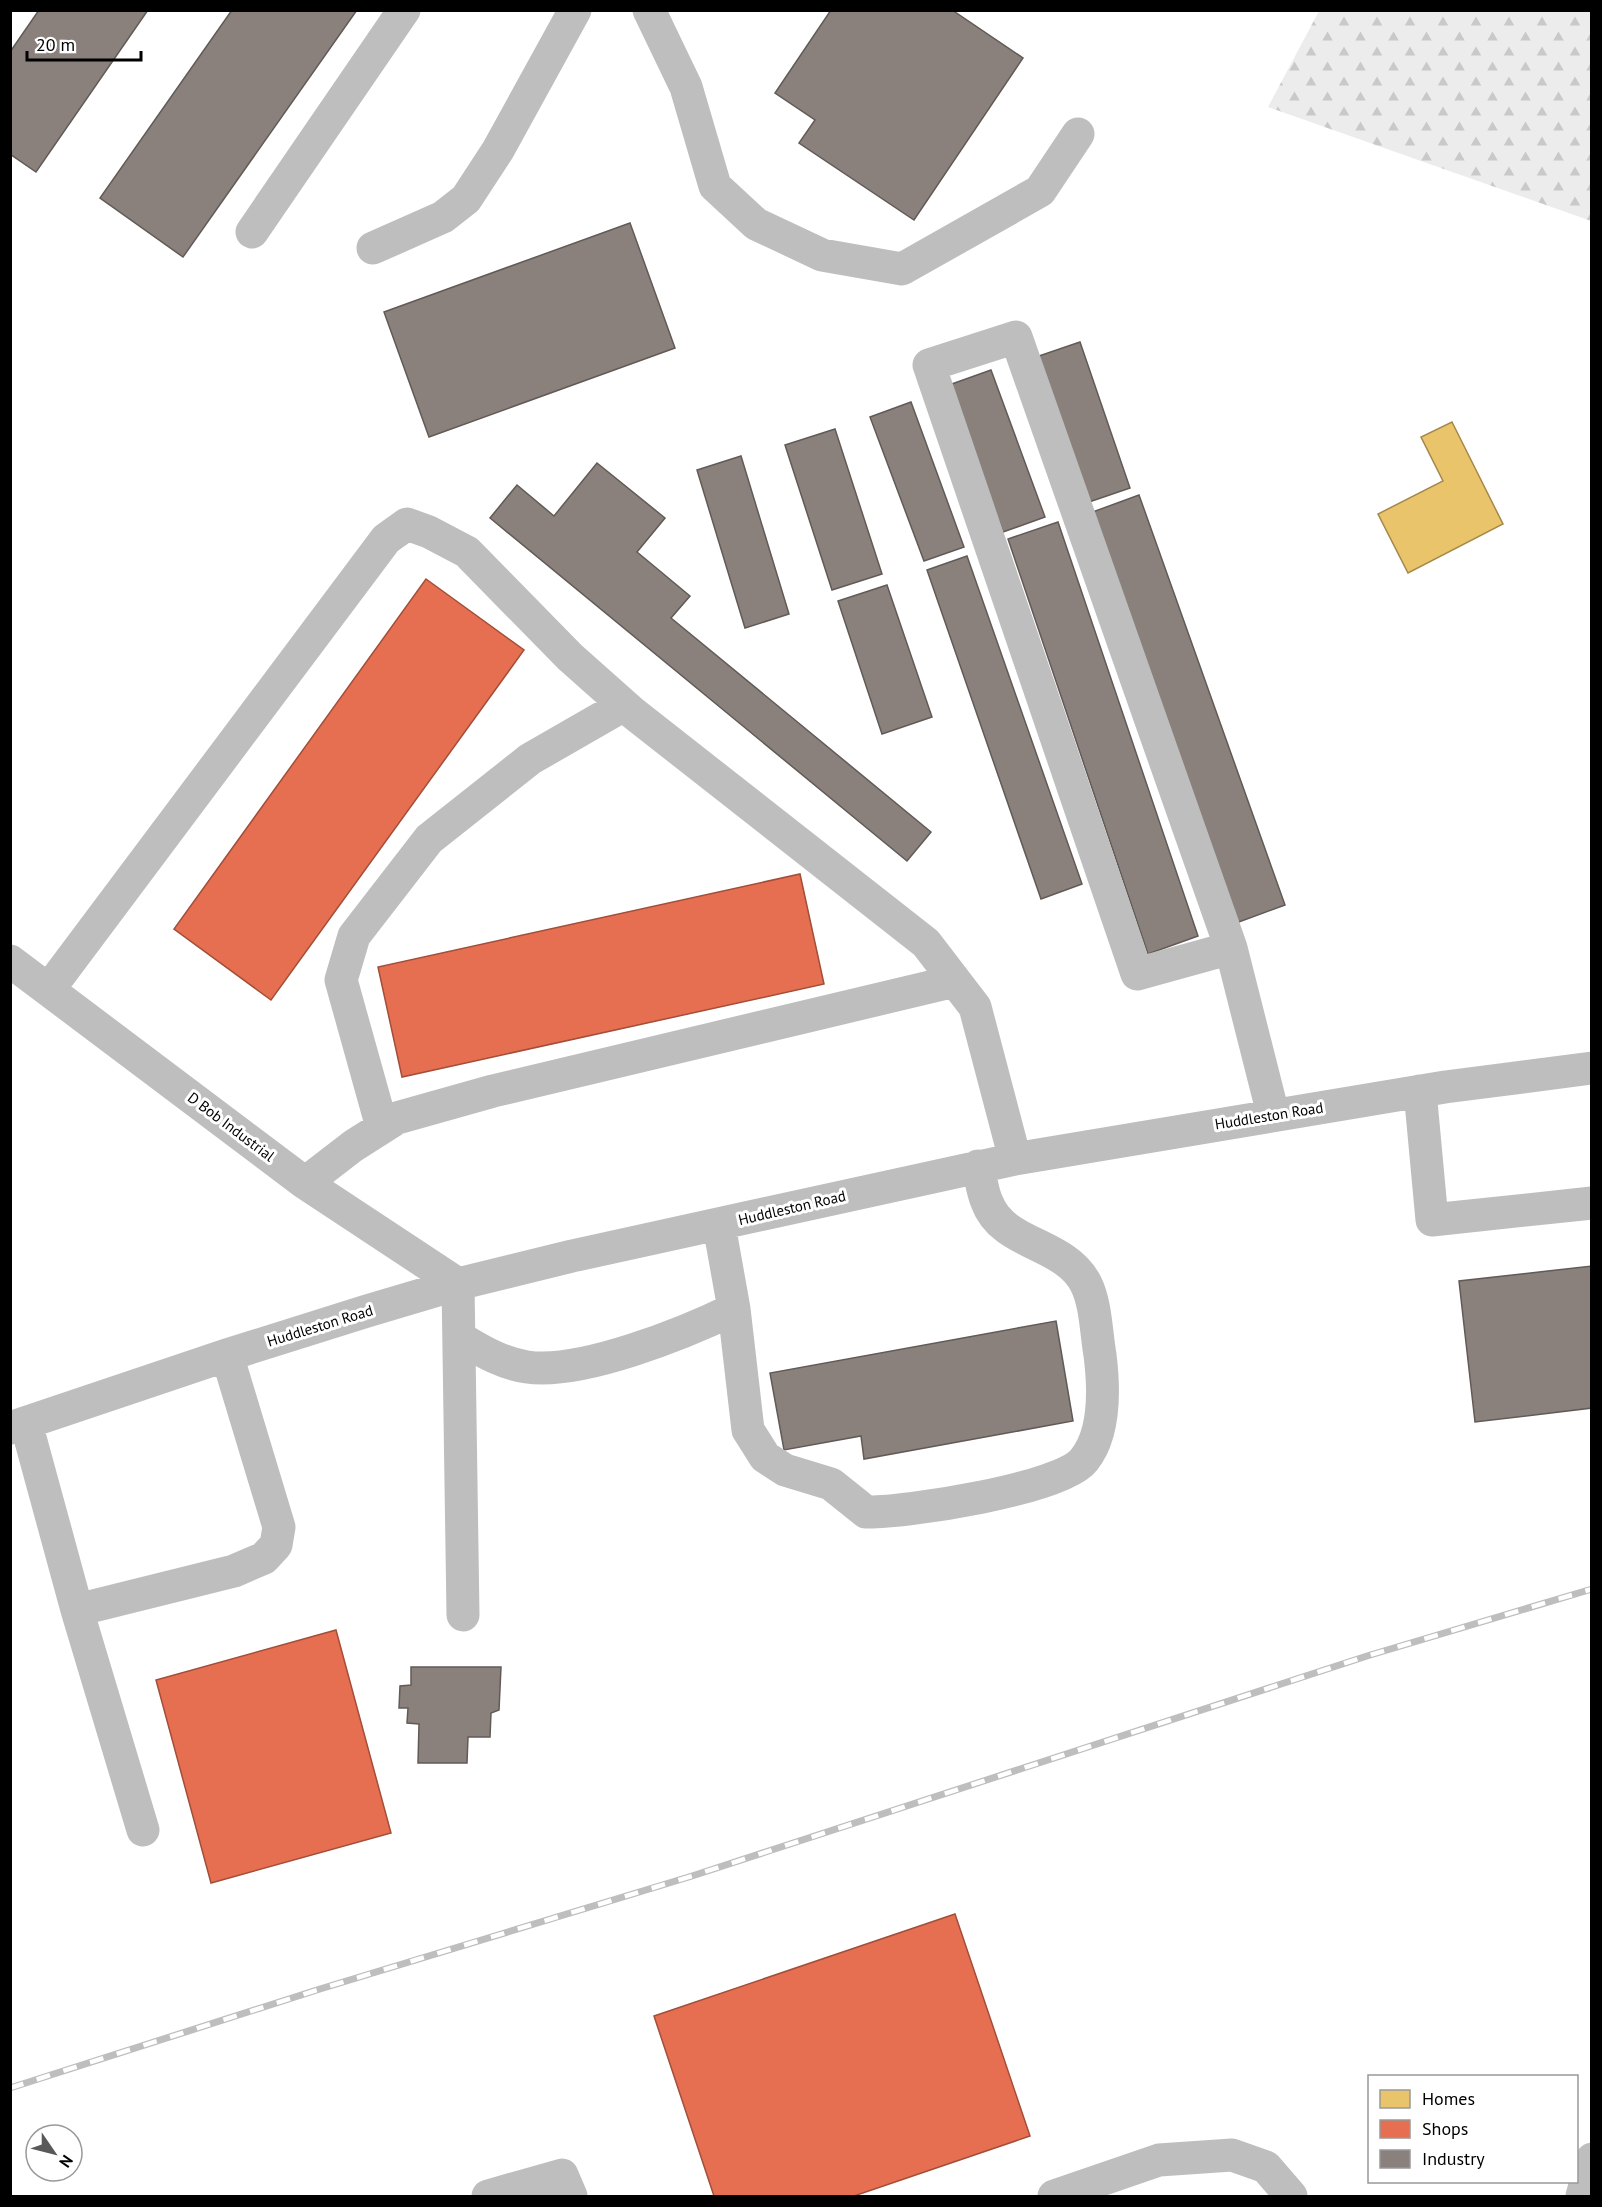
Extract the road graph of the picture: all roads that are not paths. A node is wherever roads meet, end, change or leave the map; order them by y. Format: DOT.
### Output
graph roads {
  1 [pos="404,10"];
  2 [pos="575,10"];
  3 [pos="650,10"];
  4 [pos="1078,134"];
  5 [pos="252,232"];
  6 [pos="373,248"];
  7 [pos="624,705"];
  8 [pos="1231,948"];
  9 [pos="10,962"];
  10 [pos="955,981"];
  11 [pos="49,989"];
  12 [pos="1592,1068"];
  13 [pos="1420,1091"];
  14 [pos="1273,1114"];
  15 [pos="382,1127"];
  16 [pos="1015,1159"];
  17 [pos="978,1166"];
  18 [pos="305,1183"];
  19 [pos="1592,1203"];
  20 [pos="719,1225"];
  21 [pos="458,1284"];
  22 [pos="734,1309"];
  23 [pos="460,1338"];
  24 [pos="227,1355"];
  25 [pos="18,1426"];
  26 [pos="77,1610"];
  27 [pos="463,1615"];
  28 [pos="143,1830"];
  29 [pos="1592,2159"];
  30 [pos="488,2196"];
  31 [pos="571,2196"];
  32 [pos="1054,2196"];
  33 [pos="1291,2196"];
  34 [pos="1582,2196"];
  1 -- 5 [label="street"];
  2 -- 6 [label="street"];
  3 -- 4 [label="street"];
  7 -- 10 [label="street"];
  7 -- 11 [label="street"];
  7 -- 15 [label="street"];
  8 -- 8 [label="street"];
  8 -- 14 [label="street"];
  9 -- 11 [label="street, D Bob Industrial"];
  10 -- 15 [label="street"];
  10 -- 16 [label="street"];
  11 -- 18 [label="street, D Bob Industrial"];
  12 -- 13 [label="street, Huddleston Road"];
  13 -- 14 [label="street, Huddleston Road"];
  13 -- 19 [label="street"];
  14 -- 16 [label="street, Huddleston Road"];
  15 -- 18 [label="street"];
  16 -- 17 [label="street, Huddleston Road"];
  17 -- 20 [label="street, Huddleston Road"];
  17 -- 22 [label="street"];
  18 -- 21 [label="street, D Bob Industrial"];
  20 -- 21 [label="street, Huddleston Road"];
  20 -- 22 [label="street"];
  21 -- 23 [label="street"];
  21 -- 24 [label="street, Huddleston Road"];
  22 -- 23 [label="street"];
  23 -- 27 [label="street"];
  24 -- 25 [label="street, Huddleston Road"];
  24 -- 26 [label="street"];
  25 -- 26 [label="street"];
  26 -- 28 [label="street"];
  29 -- 34 [label="street"];
  30 -- 31 [label="street"];
  32 -- 33 [label="street"];
}
